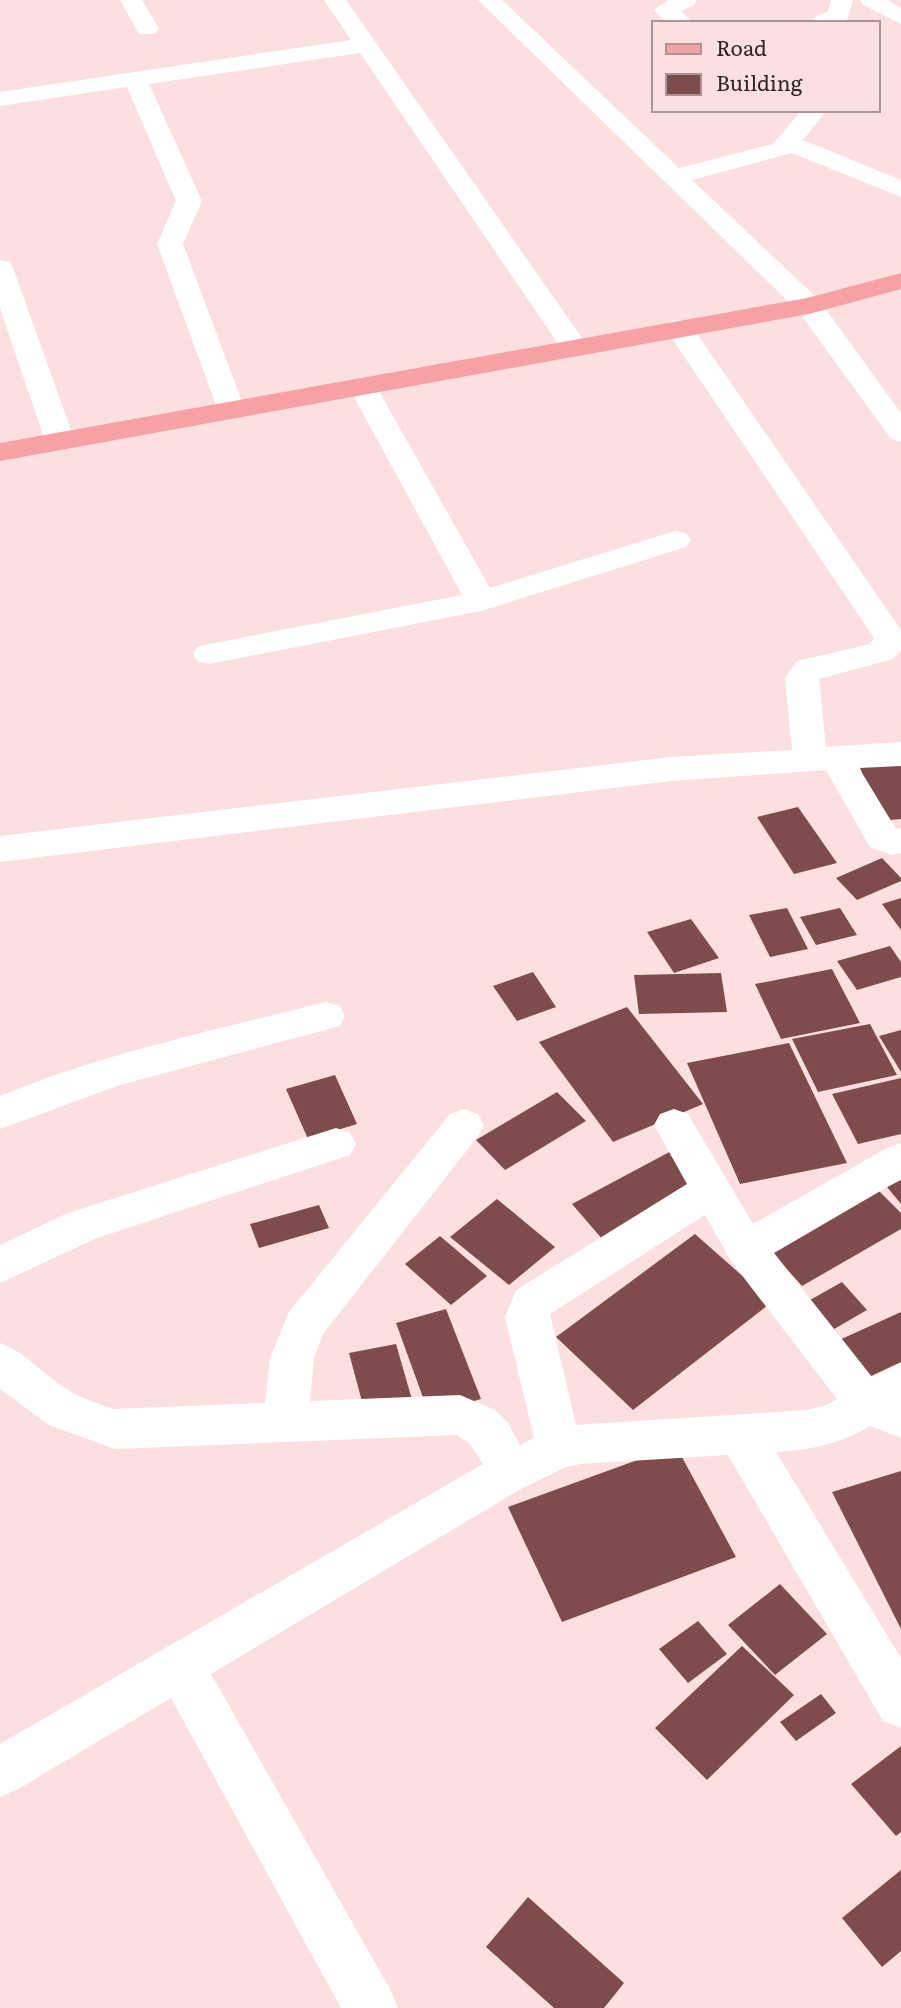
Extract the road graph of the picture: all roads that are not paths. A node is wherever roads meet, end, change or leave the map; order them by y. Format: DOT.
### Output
graph roads {
  1 [pos="131,0"];
  2 [pos="335,0"];
  3 [pos="489,0"];
  4 [pos="686,0"];
  5 [pos="843,0"];
  6 [pos="679,21"];
  7 [pos="826,21"];
  8 [pos="147,29"];
  9 [pos="366,45"];
  10 [pos="135,79"];
  11 [pos="0,99"];
  12 [pos="813,112"];
  13 [pos="788,143"];
  14 [pos="672,177"];
  15 [pos="901,189"];
  16 [pos="0,268"];
  17 [pos="901,281"];
  18 [pos="809,306"];
  19 [pos="679,327"];
  20 [pos="575,348"];
  21 [pos="362,386"];
  22 [pos="230,410"];
  23 [pos="900,431"];
  24 [pos="60,441"];
  25 [pos="0,452"];
  26 [pos="675,540"];
  27 [pos="481,601"];
  28 [pos="209,654"];
  29 [pos="901,754"];
  30 [pos="823,759"];
  31 [pos="901,840"];
  32 [pos="0,849"];
  33 [pos="326,1016"];
  34 [pos="0,1112"];
  35 [pos="464,1125"];
  36 [pos="674,1125"];
  37 [pos="336,1144"];
  38 [pos="901,1159"];
  39 [pos="712,1189"];
  40 [pos="746,1248"];
  41 [pos="0,1265"];
  42 [pos="0,1362"];
  43 [pos="890,1402"];
  44 [pos="286,1422"];
  45 [pos="741,1434"];
  46 [pos="559,1448"];
  47 [pos="511,1472"];
  48 [pos="180,1666"];
  49 [pos="901,1704"];
  50 [pos="0,1772"];
  51 [pos="371,2008"];
  1 -- 8 [label="street"];
  2 -- 9 [label="street"];
  3 -- 14 [label="street"];
  4 -- 6 [label="street"];
  5 -- 7 [label="street"];
  9 -- 10 [label="street"];
  9 -- 20 [label="street"];
  10 -- 11 [label="street"];
  10 -- 22 [label="street"];
  12 -- 13 [label="street"];
  13 -- 14 [label="street"];
  13 -- 15 [label="street"];
  14 -- 18 [label="street"];
  16 -- 24 [label="street"];
  17 -- 18 [label="main road"];
  18 -- 19 [label="main road"];
  18 -- 23 [label="street"];
  19 -- 20 [label="main road"];
  19 -- 30 [label="street"];
  20 -- 21 [label="main road"];
  21 -- 22 [label="main road"];
  21 -- 27 [label="street"];
  22 -- 24 [label="main road"];
  24 -- 25 [label="main road"];
  26 -- 27 [label="street"];
  27 -- 28 [label="street"];
  29 -- 30 [label="street"];
  30 -- 31 [label="street"];
  30 -- 32 [label="street"];
  33 -- 34 [label="street"];
  35 -- 44 [label="street"];
  36 -- 39 [label="street"];
  37 -- 41 [label="street"];
  38 -- 40 [label="street"];
  39 -- 40 [label="street"];
  39 -- 46 [label="street"];
  40 -- 43 [label="street"];
  42 -- 44 [label="street"];
  43 -- 45 [label="street"];
  44 -- 47 [label="street"];
  45 -- 46 [label="street"];
  45 -- 49 [label="street"];
  46 -- 47 [label="street"];
  47 -- 48 [label="street"];
  48 -- 50 [label="street"];
  48 -- 51 [label="street"];
}
